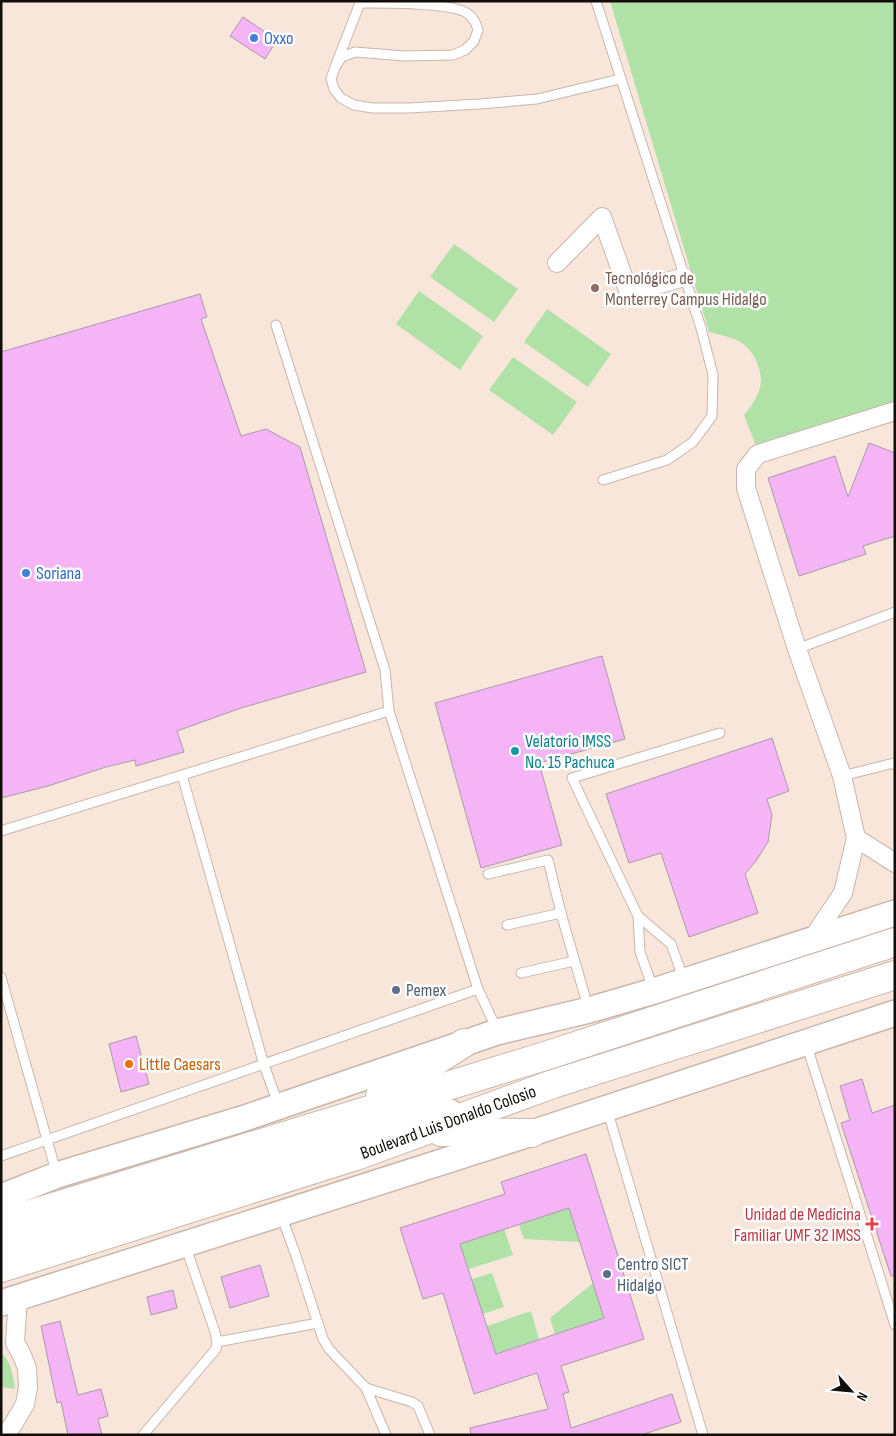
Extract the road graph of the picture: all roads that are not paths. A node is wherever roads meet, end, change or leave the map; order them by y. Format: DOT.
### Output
graph roads {
  1 [pos="596,1"];
  2 [pos="335,67"];
  3 [pos="620,79"];
  4 [pos="557,263"];
  5 [pos="684,277"];
  6 [pos="276,325"];
  7 [pos="895,411"];
  8 [pos="603,480"];
  9 [pos="895,612"];
  10 [pos="797,649"];
  11 [pos="389,712"];
  12 [pos="720,732"];
  13 [pos="895,765"];
  14 [pos="182,775"];
  15 [pos="842,776"];
  16 [pos="1,830"];
  17 [pos="856,838"];
  18 [pos="895,863"];
  19 [pos="488,874"];
  20 [pos="561,913"];
  21 [pos="895,913"];
  22 [pos="638,916"];
  23 [pos="507,925"];
  24 [pos="812,939"];
  25 [pos="895,942"];
  26 [pos="574,961"];
  27 [pos="521,973"];
  28 [pos="895,975"];
  29 [pos="1,978"];
  30 [pos="684,981"];
  31 [pos="478,990"];
  32 [pos="654,991"];
  33 [pos="589,1010"];
  34 [pos="895,1013"];
  35 [pos="497,1032"];
  36 [pos="464,1043"];
  37 [pos="806,1043"];
  38 [pos="264,1065"];
  39 [pos="509,1100"];
  40 [pos="279,1106"];
  41 [pos="607,1108"];
  42 [pos="345,1118"];
  43 [pos="422,1131"];
  44 [pos="532,1133"];
  45 [pos="46,1141"];
  46 [pos="1,1156"];
  47 [pos="57,1175"];
  48 [pos="1,1197"];
  49 [pos="281,1213"];
  50 [pos="1,1223"];
  51 [pos="185,1244"];
  52 [pos="1,1250"];
  53 [pos="1,1268"];
  54 [pos="10,1300"];
  55 [pos="318,1323"];
  56 [pos="895,1325"];
  57 [pos="8,1342"];
  58 [pos="217,1342"];
  59 [pos="366,1388"];
  60 [pos="5,1435"];
  61 [pos="143,1435"];
  62 [pos="386,1435"];
  63 [pos="430,1435"];
  64 [pos="702,1435"];
  1 -- 3 [label="lane"];
  2 -- 2 [label="lane"];
  2 -- 3 [label="lane"];
  3 -- 5 [label="lane"];
  4 -- 5 [label="street"];
  5 -- 8 [label="lane"];
  6 -- 11 [label="lane"];
  7 -- 10 [label="street"];
  9 -- 10 [label="lane"];
  10 -- 15 [label="street"];
  11 -- 14 [label="lane"];
  11 -- 31 [label="lane"];
  12 -- 22 [label="lane"];
  13 -- 15 [label="lane"];
  14 -- 16 [label="lane"];
  14 -- 38 [label="lane"];
  15 -- 17 [label="street"];
  17 -- 18 [label="street"];
  17 -- 24 [label="street"];
  19 -- 20 [label="lane"];
  20 -- 23 [label="lane"];
  20 -- 26 [label="lane"];
  21 -- 24 [label="main road"];
  22 -- 30 [label="lane"];
  22 -- 32 [label="lane"];
  24 -- 30 [label="main road"];
  25 -- 42 [label="main road, Boulevard Luis Donaldo Colosio"];
  26 -- 27 [label="lane"];
  26 -- 33 [label="lane"];
  28 -- 39 [label="main road, Boulevard Luis Donaldo Colosio"];
  29 -- 45 [label="lane"];
  30 -- 32 [label="main road"];
  31 -- 35 [label="lane"];
  31 -- 38 [label="lane"];
  32 -- 33 [label="main road"];
  33 -- 35 [label="main road"];
  34 -- 37 [label="main road, Boulevard Luis Donaldo Colosio"];
  35 -- 36 [label="main road"];
  36 -- 40 [label="main road"];
  36 -- 42 [label="main road"];
  37 -- 41 [label="main road, Boulevard Luis Donaldo Colosio"];
  37 -- 56 [label="lane"];
  38 -- 40 [label="lane"];
  38 -- 45 [label="lane"];
  39 -- 43 [label="main road, Boulevard Luis Donaldo Colosio"];
  39 -- 52 [label="main road"];
  40 -- 47 [label="main road"];
  41 -- 44 [label="main road, Boulevard Luis Donaldo Colosio"];
  41 -- 64 [label="lane"];
  42 -- 50 [label="main road, Boulevard Luis Donaldo Colosio"];
  43 -- 44 [label="main road"];
  43 -- 53 [label="main road, Boulevard Luis Donaldo Colosio"];
  44 -- 49 [label="main road, Boulevard Luis Donaldo Colosio"];
  45 -- 46 [label="lane"];
  45 -- 47 [label="lane"];
  47 -- 48 [label="main road"];
  49 -- 51 [label="main road, Boulevard Luis Donaldo Colosio"];
  49 -- 55 [label="lane"];
  51 -- 54 [label="main road, Boulevard Luis Donaldo Colosio"];
  51 -- 58 [label="lane"];
  54 -- 57 [label="street"];
  55 -- 58 [label="lane"];
  55 -- 59 [label="lane"];
  57 -- 60 [label="street"];
  58 -- 61 [label="lane"];
  59 -- 62 [label="lane"];
  59 -- 63 [label="lane"];
}
